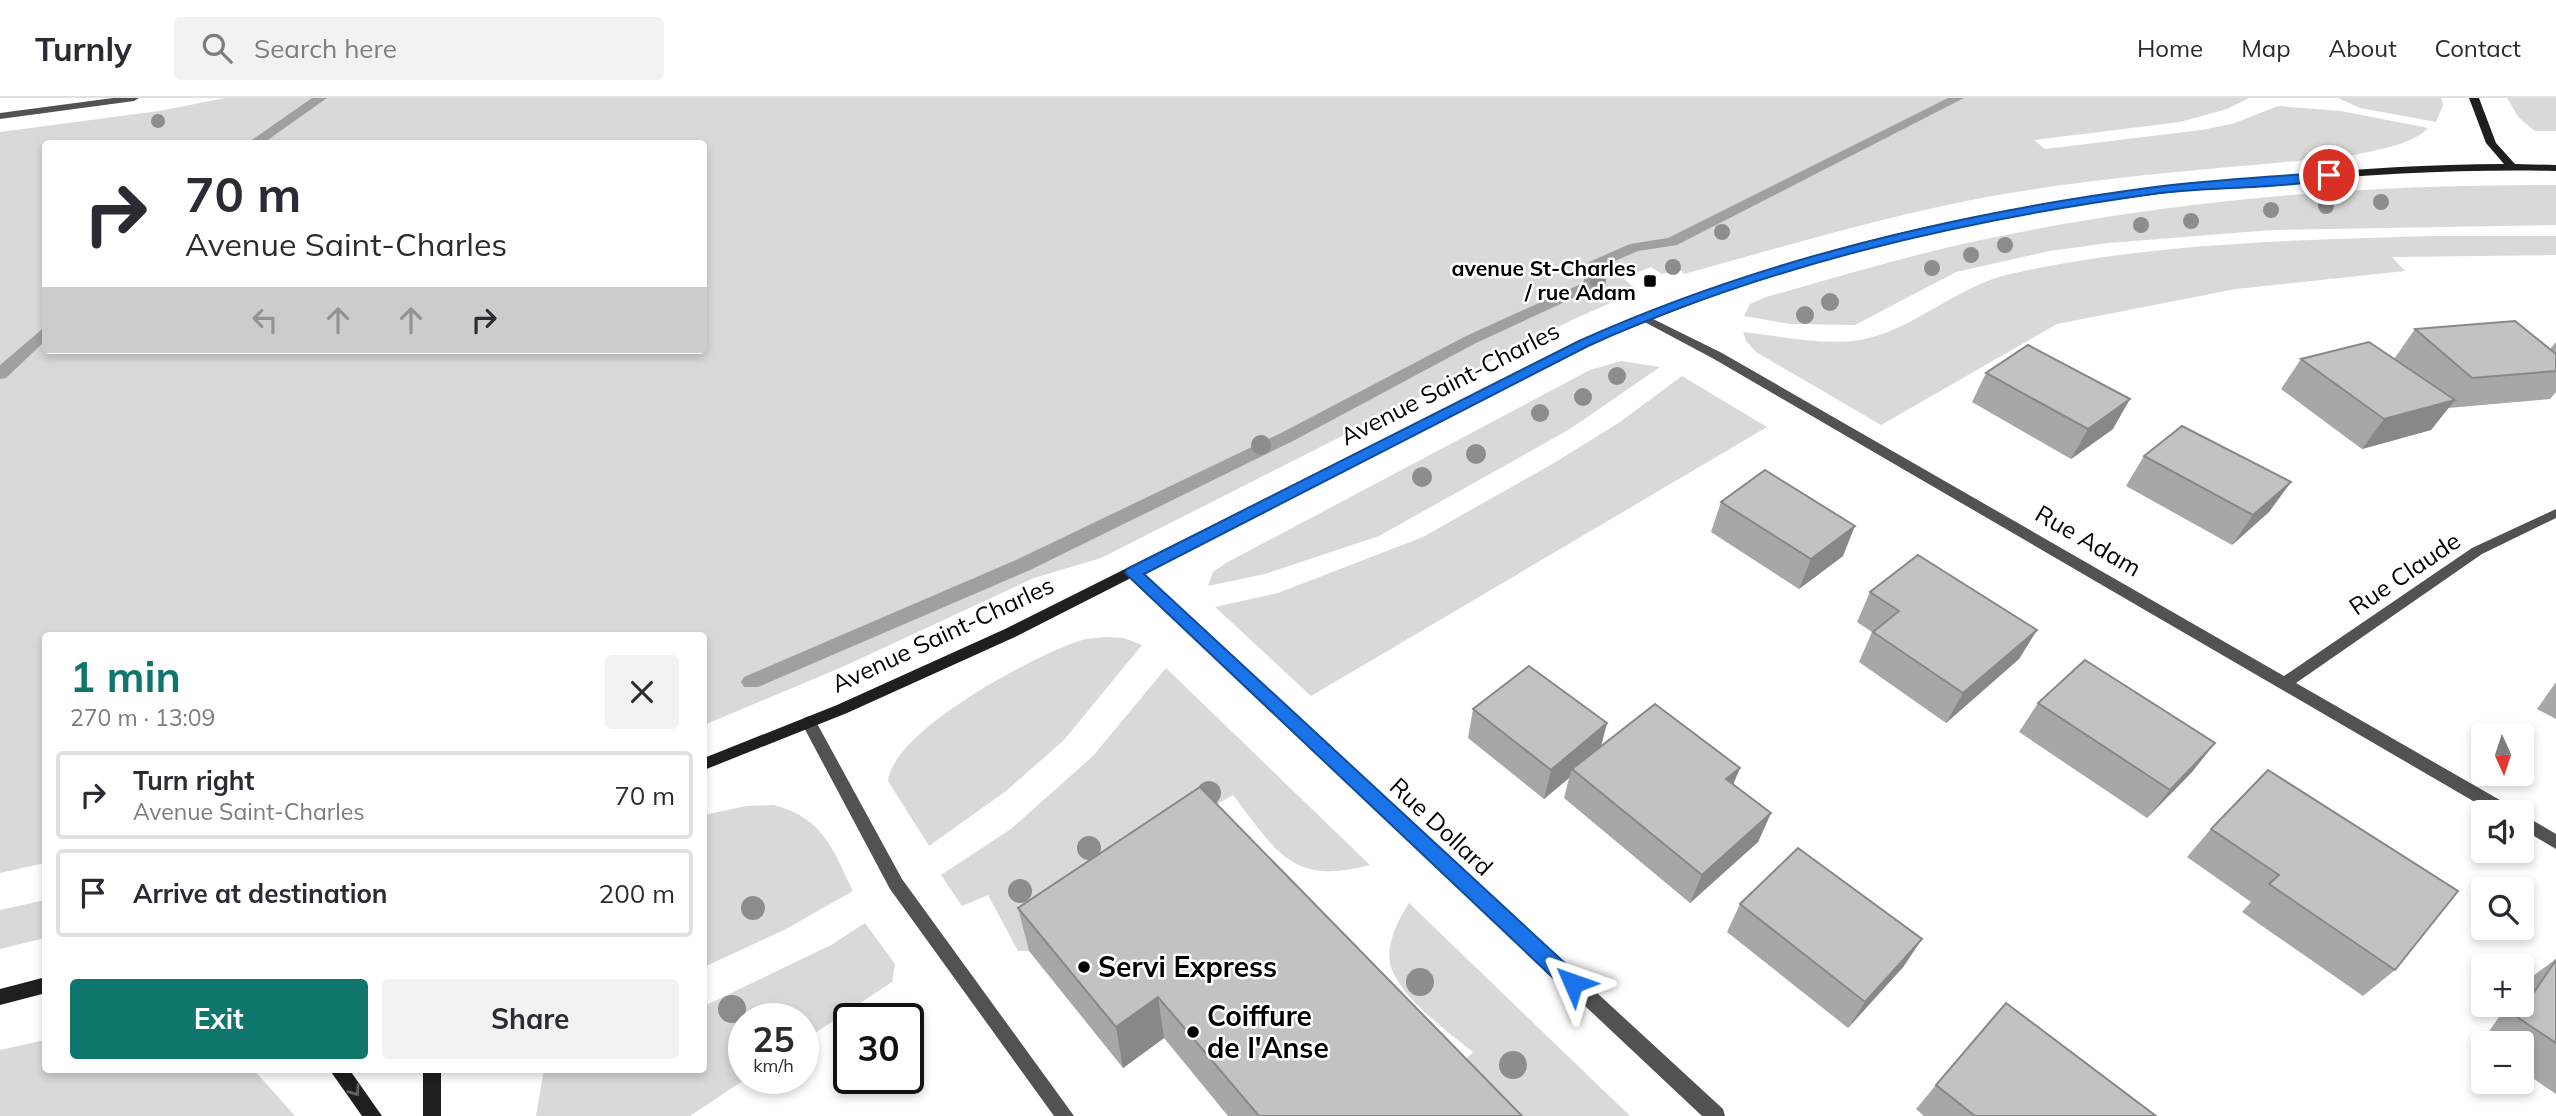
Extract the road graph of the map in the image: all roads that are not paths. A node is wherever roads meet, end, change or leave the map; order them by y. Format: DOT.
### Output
graph roads {
  1 [pos="134,98"];
  2 [pos="2474,98"];
  3 [pos="0,116"];
  4 [pos="2513,168"];
  5 [pos="2556,168"];
  6 [pos="1643,317"];
  7 [pos="2556,513"];
  8 [pos="1133,573"];
  9 [pos="2285,683"];
  10 [pos="809,722"];
  11 [pos="707,764"];
  12 [pos="2485,800"];
  13 [pos="2534,828"];
  14 [pos="2556,842"];
  15 [pos="42,986"];
  16 [pos="0,997"];
  17 [pos="341,1073"];
  18 [pos="432,1073"];
  19 [pos="373,1116"];
  20 [pos="432,1116"];
  21 [pos="1065,1116"];
  22 [pos="1716,1116"];
  1 -- 3 [label="street"];
  2 -- 4 [label="street"];
  4 -- 5 [label="street, Avenue Saint-Charles"];
  4 -- 6 [label="street, Avenue Saint-Charles"];
  6 -- 8 [label="street, Avenue Saint-Charles"];
  6 -- 9 [label="street, Rue Adam"];
  7 -- 9 [label="street, Rue Claude"];
  8 -- 10 [label="street, Avenue Saint-Charles"];
  8 -- 22 [label="street, Rue Dollard"];
  9 -- 12 [label="street, Rue Adam"];
  10 -- 11 [label="street, Avenue Saint-Charles"];
  10 -- 21 [label="street"];
  13 -- 14 [label="street"];
  15 -- 16 [label="street"];
  17 -- 19 [label="street, one-way"];
  18 -- 20 [label="street"];
}
